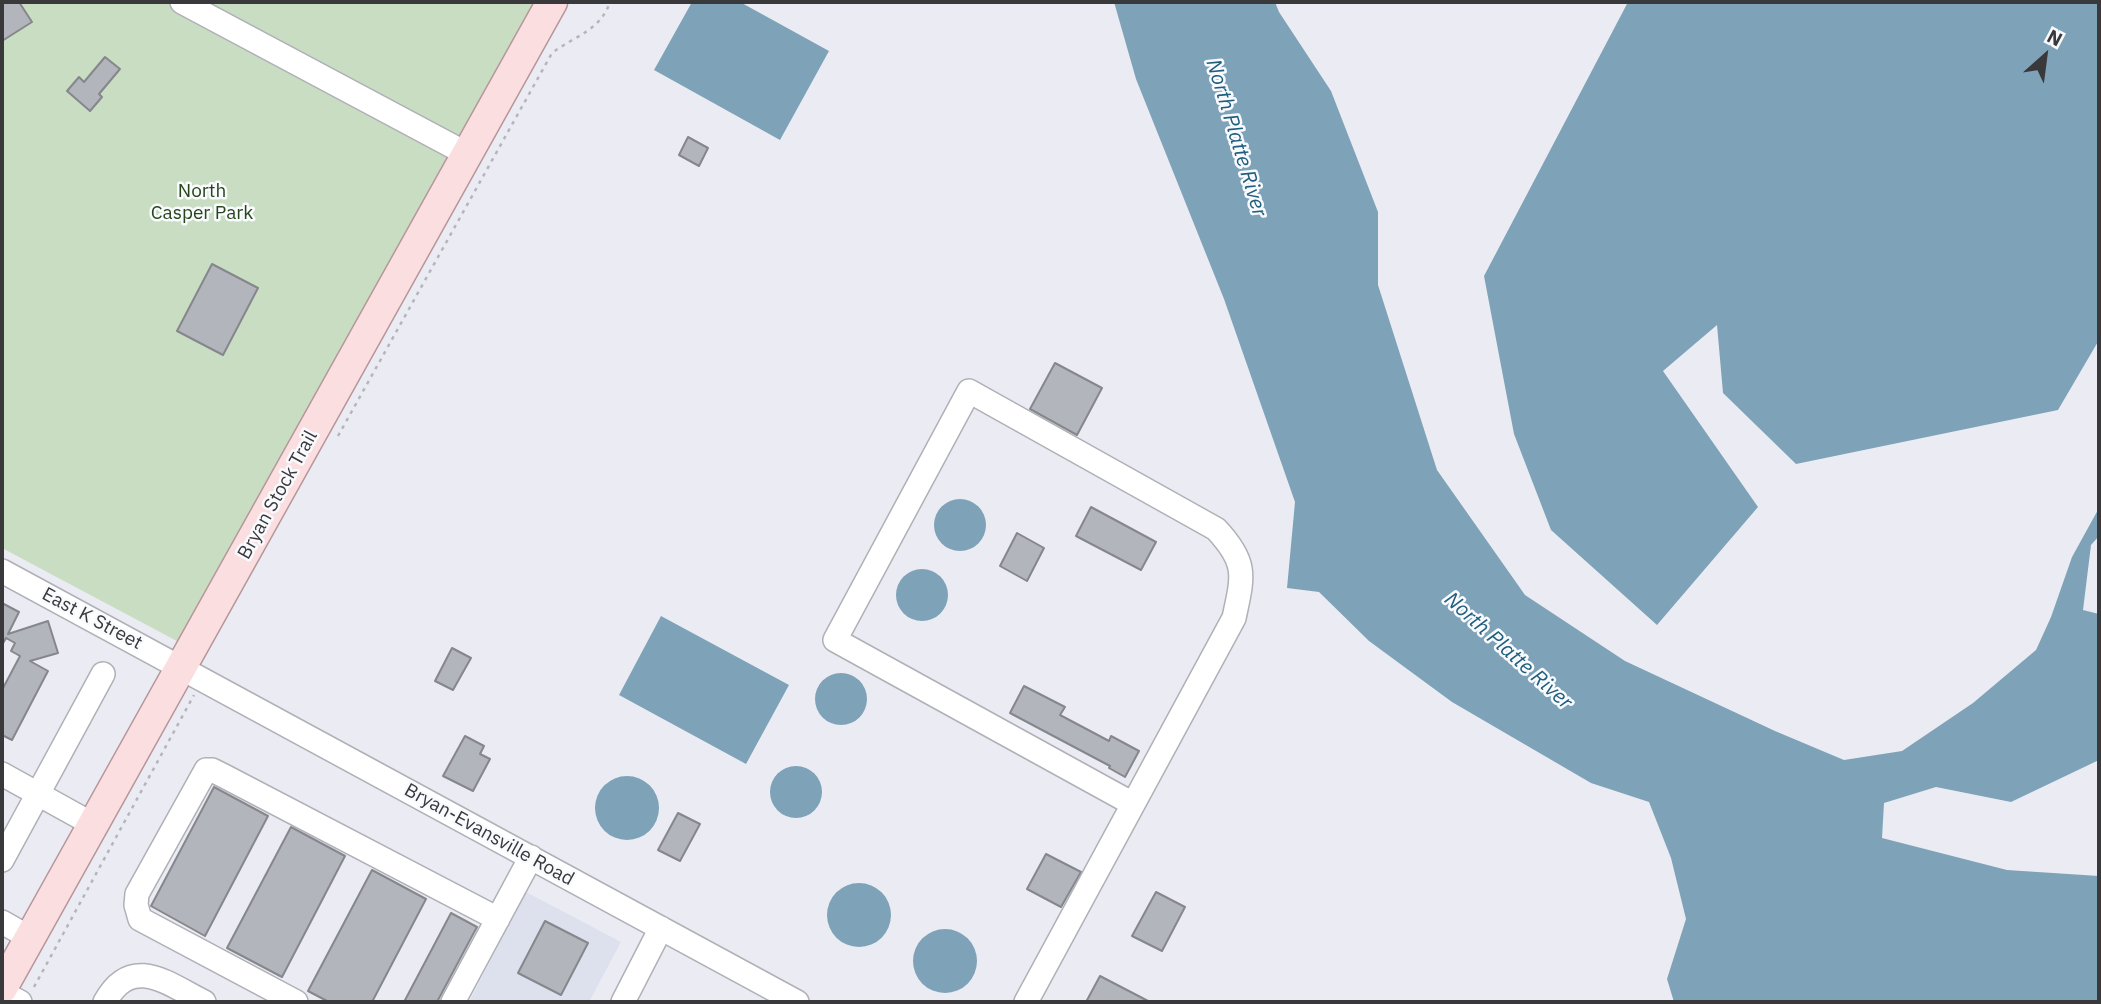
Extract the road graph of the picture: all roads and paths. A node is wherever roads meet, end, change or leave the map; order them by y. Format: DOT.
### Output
graph roads {
  1 [pos="182,2"];
  2 [pos="552,2"];
  3 [pos="610,2"];
  4 [pos="467,154"];
  5 [pos="337,437"];
  6 [pos="2,571"];
  7 [pos="192,673"];
  8 [pos="103,674"];
  9 [pos="2,774"];
  10 [pos="38,794"];
  11 [pos="1133,804"];
  12 [pos="94,825"];
  13 [pos="531,858"];
  14 [pos="2,860"];
  15 [pos="498,919"];
  16 [pos="2,922"];
  17 [pos="661,928"];
  18 [pos="30,938"];
  19 [pos="2,990"];
  20 [pos="26,996"];
  21 [pos="105,1002"];
  22 [pos="204,1002"];
  23 [pos="296,1002"];
  24 [pos="453,1002"];
  25 [pos="624,1002"];
  26 [pos="797,1002"];
  27 [pos="1026,1002"];
  1 -- 4 [label="street"];
  2 -- 4 [label="main road, Bryan Stock Trail"];
  3 -- 5 [label="path"];
  4 -- 7 [label="main road, Bryan Stock Trail"];
  6 -- 7 [label="street, East K Street"];
  7 -- 12 [label="main road, Bryan Stock Trail"];
  7 -- 13 [label="street, Bryan-Evansville Road"];
  7 -- 20 [label="path"];
  8 -- 10 [label="street"];
  9 -- 10 [label="street"];
  10 -- 12 [label="street"];
  10 -- 14 [label="street"];
  11 -- 11 [label="street"];
  11 -- 27 [label="street"];
  12 -- 18 [label="main road, Bryan Stock Trail"];
  13 -- 15 [label="street"];
  13 -- 17 [label="street, Bryan-Evansville Road"];
  15 -- 23 [label="street"];
  15 -- 24 [label="street"];
  16 -- 18 [label="street"];
  17 -- 25 [label="street"];
  17 -- 26 [label="street, Bryan-Evansville Road"];
  18 -- 19 [label="main road, Bryan Stock Trail"];
  19 -- 20 [label="street"];
  21 -- 22 [label="street"];
}
